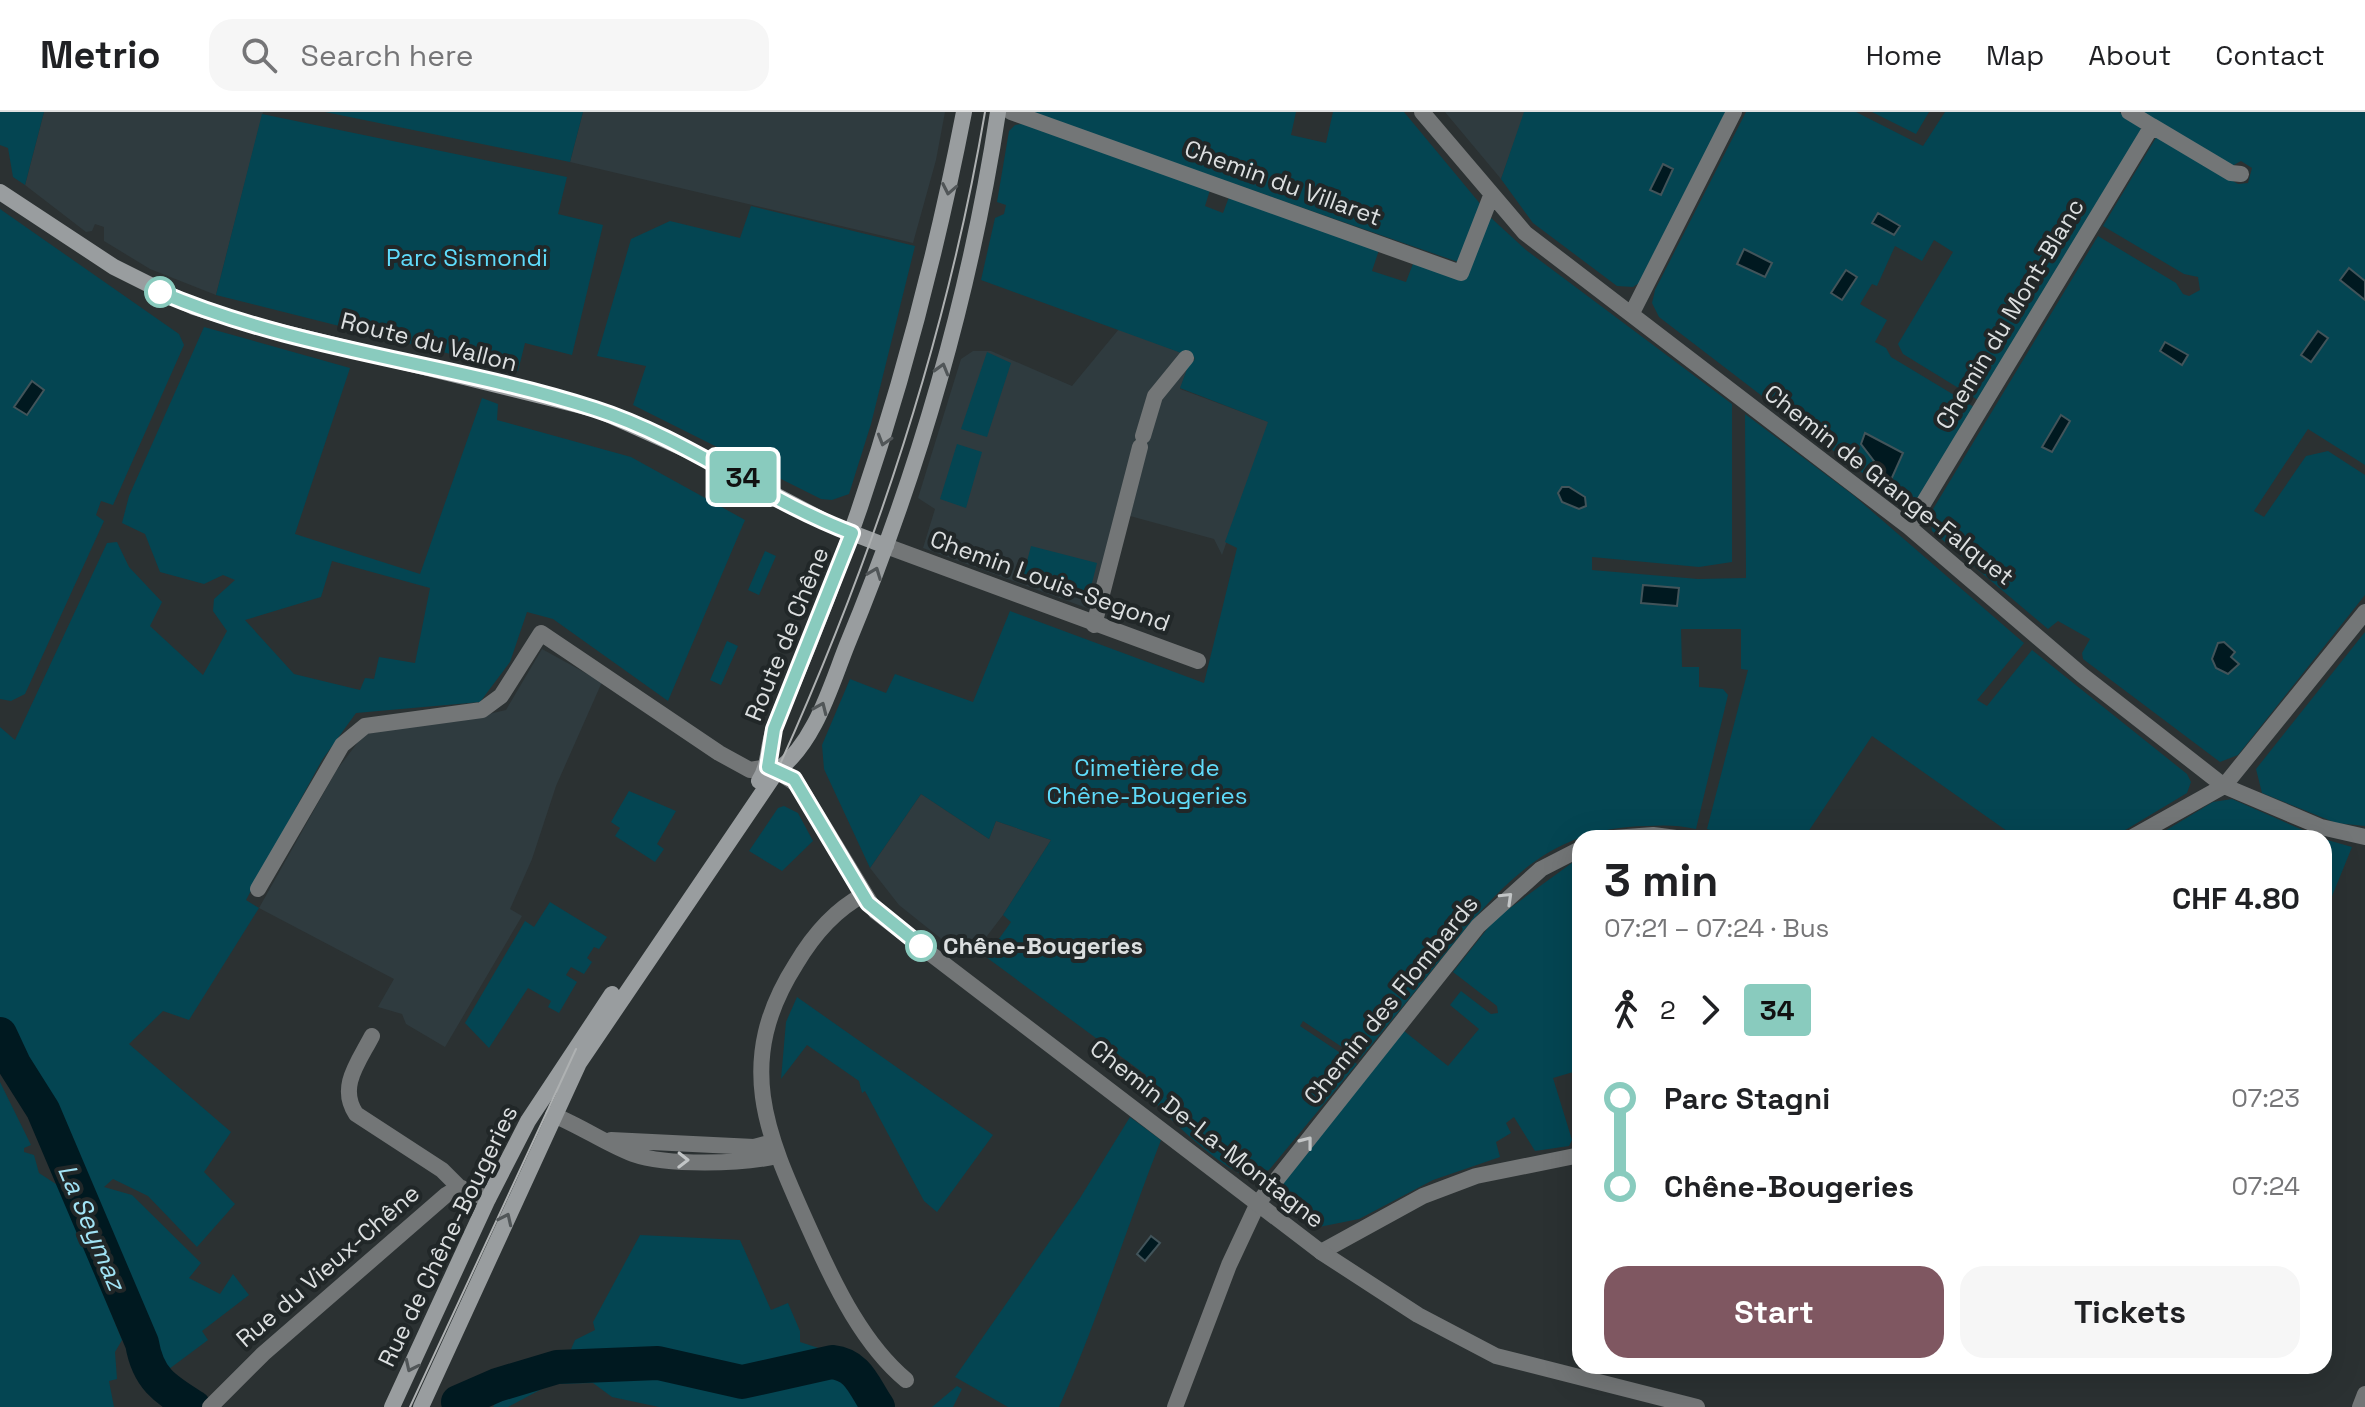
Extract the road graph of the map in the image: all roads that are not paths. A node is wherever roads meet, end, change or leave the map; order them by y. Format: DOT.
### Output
graph roads {
  1 [pos="964,112"];
  2 [pos="998,112"];
  3 [pos="1011,112"];
  4 [pos="1422,112"];
  5 [pos="1734,112"];
  6 [pos="2129,112"];
  7 [pos="2152,126"];
  8 [pos="2241,174"];
  9 [pos="0,192"];
  10 [pos="1491,196"];
  11 [pos="1632,313"];
  12 [pos="1186,358"];
  13 [pos="1909,527"];
  14 [pos="852,533"];
  15 [pos="886,546"];
  16 [pos="2365,612"];
  17 [pos="1094,625"];
  18 [pos="1198,661"];
  19 [pos="772,769"];
  20 [pos="2224,786"];
  21 [pos="2145,830"];
  22 [pos="2365,837"];
  23 [pos="1572,853"];
  24 [pos="258,889"];
  25 [pos="863,895"];
  26 [pos="372,1036"];
  27 [pos="553,1115"];
  28 [pos="775,1149"];
  29 [pos="1572,1157"];
  30 [pos="459,1187"];
  31 [pos="488,1199"];
  32 [pos="1258,1203"];
  33 [pos="1321,1252"];
  34 [pos="906,1380"];
  35 [pos="2365,1394"];
  36 [pos="421,1404"];
  37 [pos="210,1407"];
  38 [pos="392,1407"];
  39 [pos="1175,1407"];
  40 [pos="1697,1407"];
  41 [pos="2360,1407"];
  1 -- 14 [label="main road, Route de Chêne, one-way"];
  15 -- 2 [label="main road, one-way"];
  3 -- 10 [label="street, Chemin du Villaret"];
  4 -- 10 [label="street, Chemin de Grange-Falquet"];
  5 -- 11 [label="street"];
  6 -- 7 [label="street"];
  7 -- 8 [label="street"];
  7 -- 13 [label="street, Chemin du Mont-Blanc"];
  9 -- 14 [label="main road, Route du Vallon"];
  10 -- 11 [label="street, Chemin de Grange-Falquet"];
  11 -- 13 [label="street, Chemin de Grange-Falquet"];
  12 -- 17 [label="street"];
  13 -- 20 [label="street, Chemin de Grange-Falquet"];
  14 -- 15 [label="main road, Route du Vallon"];
  14 -- 19 [label="main road, Route de Chêne"];
  15 -- 17 [label="street, Chemin Louis-Segond"];
  19 -- 15 [label="main road, one-way"];
  16 -- 20 [label="street"];
  17 -- 18 [label="street, Chemin Louis-Segond"];
  19 -- 24 [label="street"];
  19 -- 25 [label="street, Chemin De-La-Montagne"];
  19 -- 27 [label="main road"];
  19 -- 31 [label="main road, Rue de Chêne-Bougeries"];
  20 -- 21 [label="street"];
  20 -- 22 [label="street, Chemin de Grange-Falquet"];
  32 -- 23 [label="street, Chemin des Flombards, one-way"];
  25 -- 28 [label="street"];
  25 -- 32 [label="street, Chemin De-La-Montagne"];
  26 -- 30 [label="street"];
  27 -- 28 [label="street"];
  36 -- 27 [label="main road, one-way"];
  28 -- 34 [label="street"];
  29 -- 33 [label="street"];
  30 -- 31 [label="street, Rue du Vieux-Chêne"];
  30 -- 37 [label="street, Rue du Vieux-Chêne"];
  31 -- 38 [label="main road, Rue de Chêne-Bougeries, one-way"];
  32 -- 33 [label="street, Chemin De-La-Montagne"];
  32 -- 39 [label="street, Chemin des Flombards"];
  33 -- 40 [label="street, Chemin De-La-Montagne"];
  35 -- 41 [label="street"];
}
